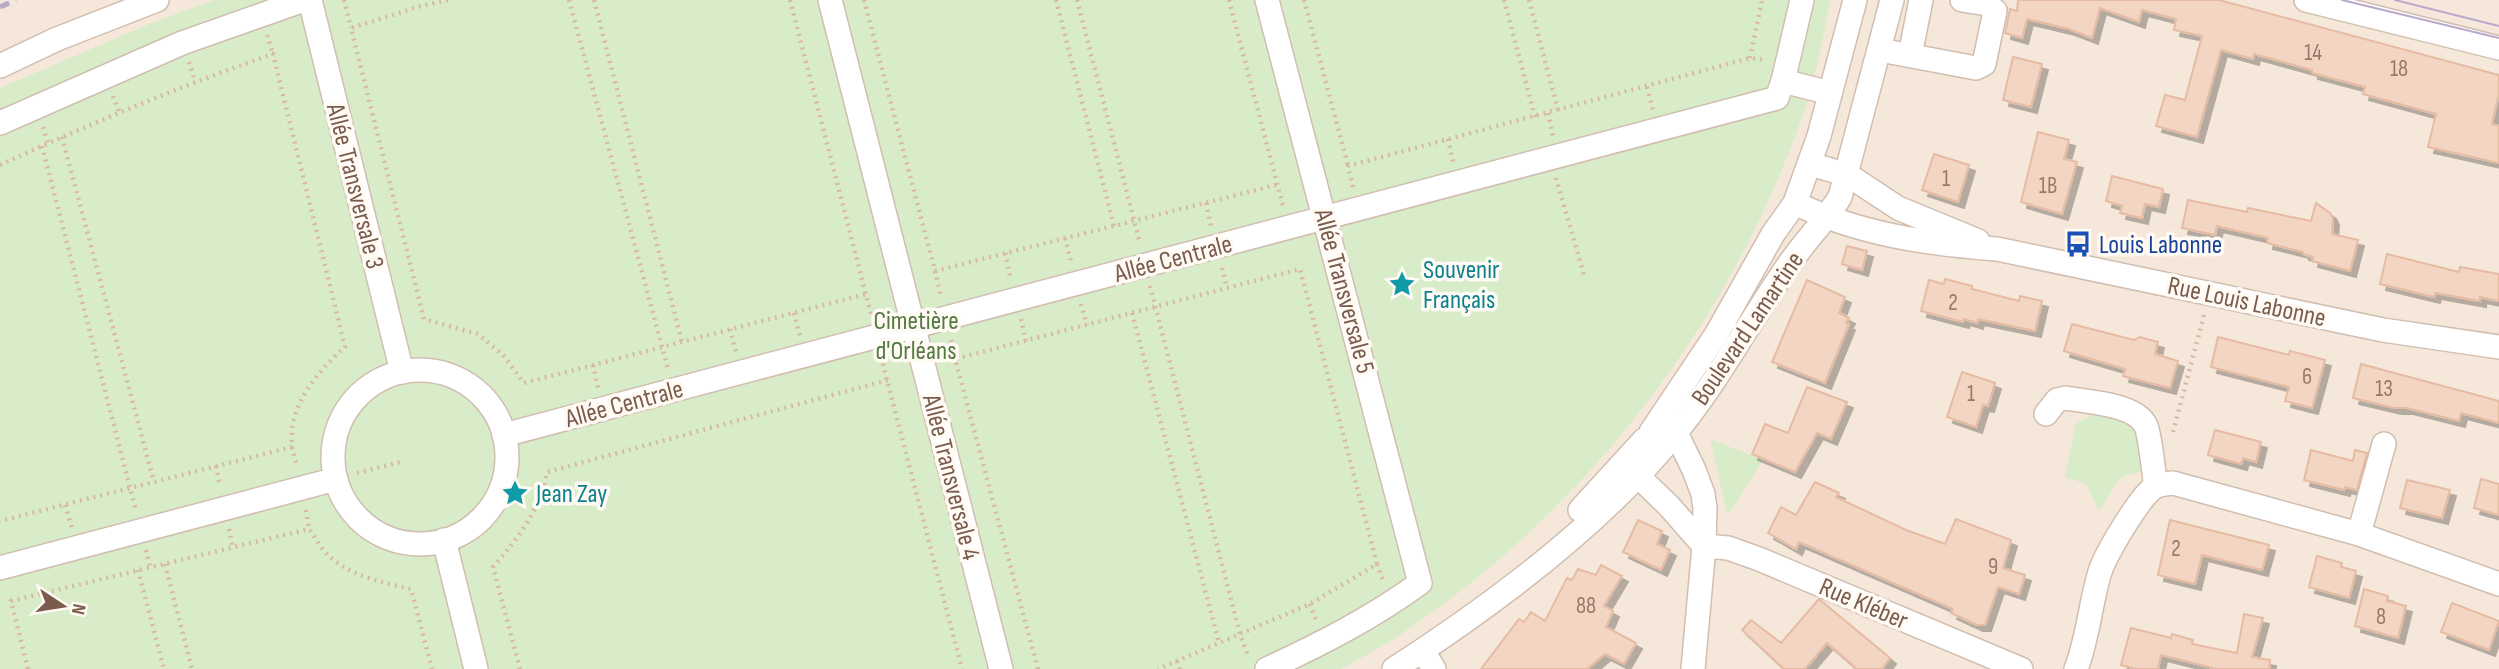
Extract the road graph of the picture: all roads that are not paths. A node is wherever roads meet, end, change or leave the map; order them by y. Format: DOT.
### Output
graph roads {
  1 [pos="157,0"];
  2 [pos="304,0"];
  3 [pos="310,0"];
  4 [pos="830,0"];
  5 [pos="1267,0"];
  6 [pos="1802,0"];
  7 [pos="1855,0"];
  8 [pos="1881,0"];
  9 [pos="1892,0"];
  10 [pos="1921,0"];
  11 [pos="1962,0"];
  12 [pos="2306,0"];
  13 [pos="2499,48"];
  14 [pos="1880,50"];
  15 [pos="1910,55"];
  16 [pos="0,66"];
  17 [pos="1785,72"];
  18 [pos="1830,93"];
  19 [pos="0,123"];
  20 [pos="1856,136"];
  21 [pos="1811,164"];
  22 [pos="1848,175"];
  23 [pos="1795,203"];
  24 [pos="1326,218"];
  25 [pos="1827,218"];
  26 [pos="1997,249"];
  27 [pos="913,327"];
  28 [pos="2499,347"];
  29 [pos="402,372"];
  30 [pos="2046,414"];
  31 [pos="1651,432"];
  32 [pos="1676,433"];
  33 [pos="504,435"];
  34 [pos="2384,444"];
  35 [pos="1637,475"];
  36 [pos="336,479"];
  37 [pos="2156,486"];
  38 [pos="2359,534"];
  39 [pos="444,540"];
  40 [pos="1703,546"];
  41 [pos="0,568"];
  42 [pos="2499,584"];
  43 [pos="1428,660"];
  44 [pos="1258,663"];
  45 [pos="477,669"];
  46 [pos="1001,669"];
  47 [pos="1373,669"];
  48 [pos="1394,669"];
  49 [pos="1693,669"];
  50 [pos="2021,669"];
  51 [pos="2076,669"];
  1 -- 16 [label="street"];
  2 -- 19 [label="street"];
  3 -- 29 [label="street, Allée Transversale 3"];
  4 -- 27 [label="street, Allée Transversale 4"];
  5 -- 24 [label="street, Allée Transversale 5"];
  6 -- 17 [label="street"];
  7 -- 18 [label="street, Boulevard Lamartine"];
  8 -- 20 [label="street, Boulevard Lamartine"];
  9 -- 14 [label="street, Boulevard Lamartine"];
  10 -- 15 [label="street"];
  11 -- 15 [label="street"];
  12 -- 13 [label="street"];
  14 -- 15 [label="street"];
  14 -- 20 [label="street, Boulevard Lamartine"];
  17 -- 18 [label="street"];
  17 -- 24 [label="street, Allée Centrale"];
  18 -- 21 [label="street, Boulevard Lamartine"];
  20 -- 22 [label="street, Boulevard Lamartine"];
  21 -- 22 [label="street"];
  21 -- 23 [label="street, Boulevard Lamartine"];
  22 -- 25 [label="street, Boulevard Lamartine"];
  22 -- 26 [label="street, Rue Louis Labonne"];
  23 -- 25 [label="street, Rue Louis Labonne"];
  23 -- 31 [label="street, Boulevard Lamartine"];
  24 -- 27 [label="street, Allée Centrale"];
  24 -- 44 [label="street, Allée Transversale 5"];
  25 -- 26 [label="street, Rue Louis Labonne"];
  25 -- 32 [label="street, Boulevard Lamartine"];
  26 -- 28 [label="street, Rue Louis Labonne"];
  27 -- 33 [label="street, Allée Centrale"];
  27 -- 46 [label="street, Allée Transversale 4"];
  29 -- 33 [label="street"];
  29 -- 36 [label="street"];
  30 -- 37 [label="street"];
  31 -- 35 [label="street, Boulevard Lamartine"];
  31 -- 47 [label="street"];
  32 -- 35 [label="street, Boulevard Lamartine"];
  32 -- 40 [label="street"];
  33 -- 39 [label="street"];
  34 -- 38 [label="street"];
  35 -- 40 [label="street"];
  35 -- 43 [label="street, Boulevard Lamartine"];
  36 -- 39 [label="street"];
  36 -- 41 [label="street"];
  37 -- 38 [label="street"];
  37 -- 51 [label="street"];
  38 -- 42 [label="street"];
  39 -- 45 [label="street"];
  40 -- 49 [label="street"];
  40 -- 50 [label="street, Rue Kléber"];
  43 -- 48 [label="street, Boulevard Lamartine"];
}
